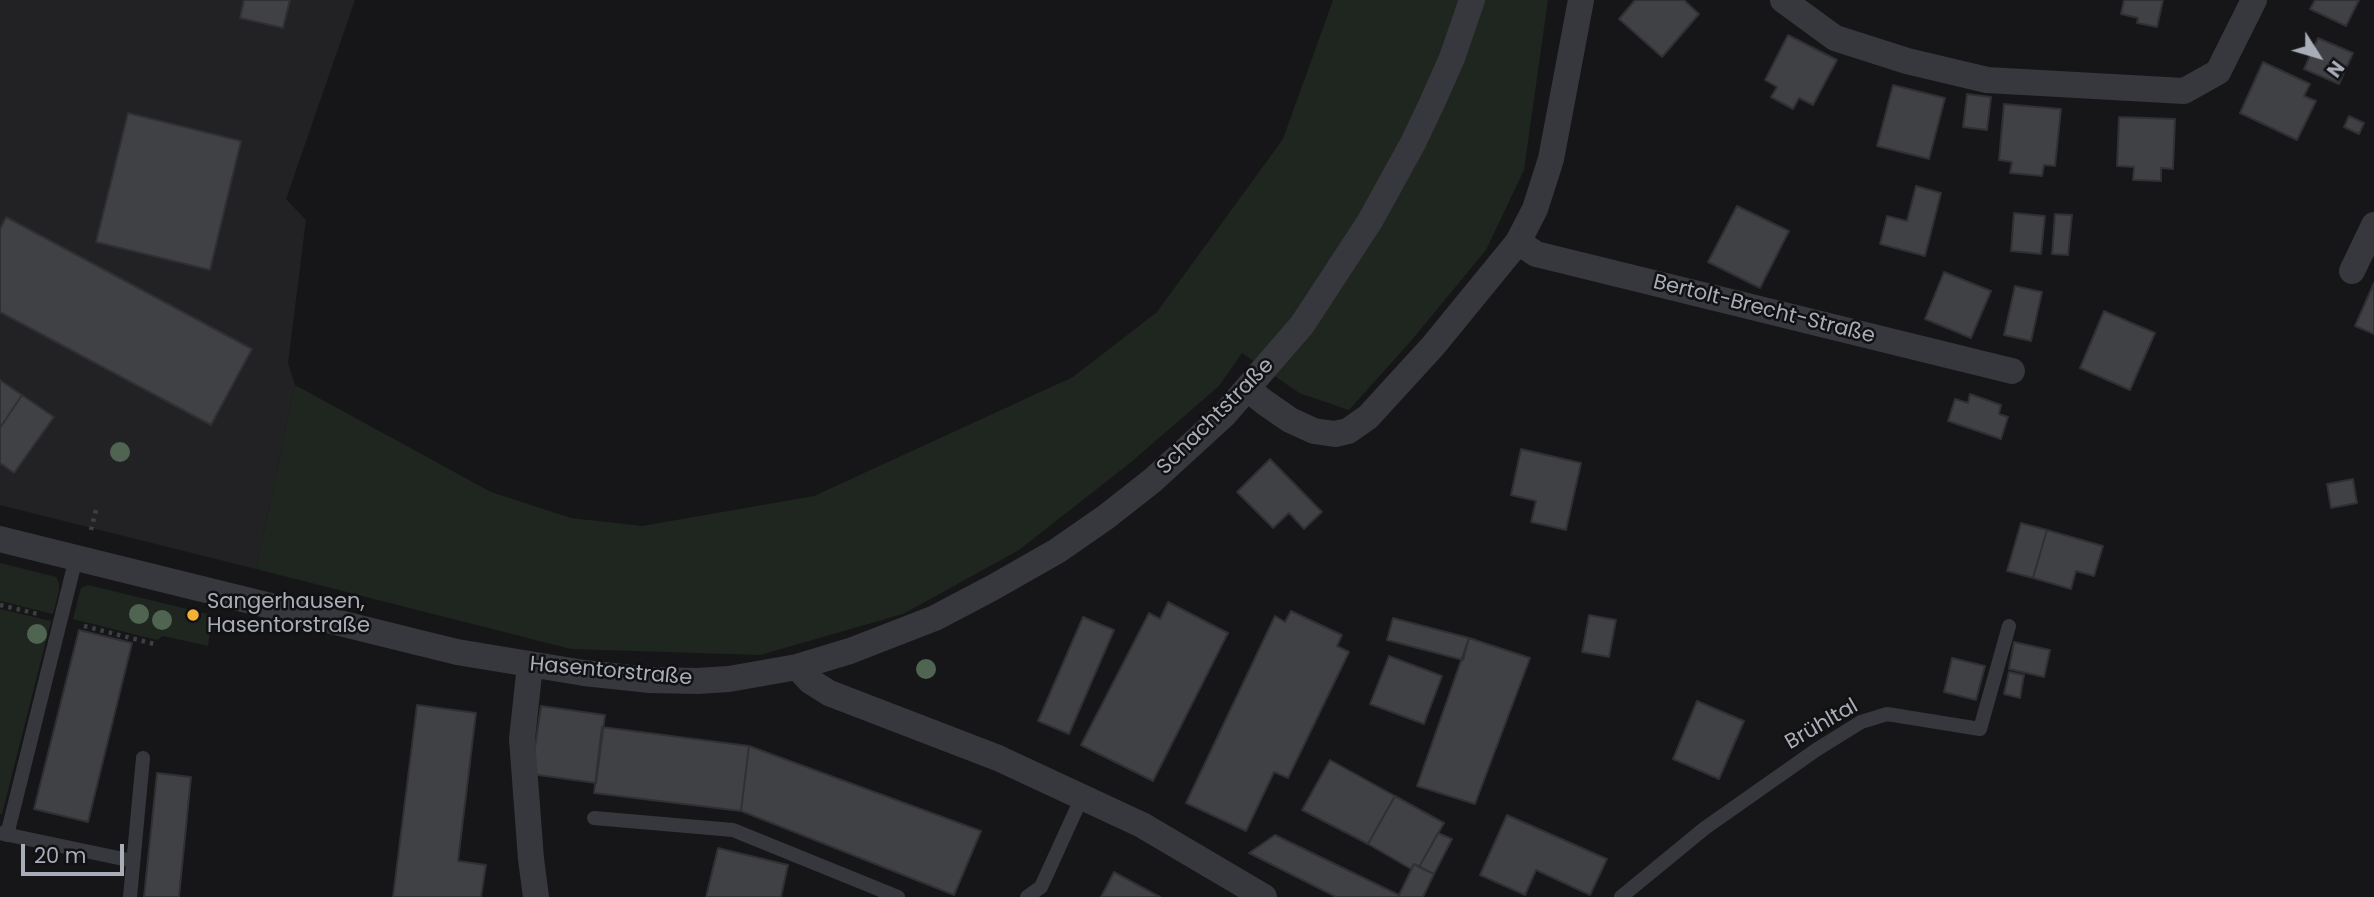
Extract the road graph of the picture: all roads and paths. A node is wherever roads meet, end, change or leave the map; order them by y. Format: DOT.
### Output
graph roads {
  1 [pos="1472,0"];
  2 [pos="1581,0"];
  3 [pos="1783,0"];
  4 [pos="2254,0"];
  5 [pos="2374,225"];
  6 [pos="1518,242"];
  7 [pos="2352,271"];
  8 [pos="2012,371"];
  9 [pos="1248,389"];
  10 [pos="96,510"];
  11 [pos="91,531"];
  12 [pos="0,538"];
  13 [pos="76,558"];
  14 [pos="2009,626"];
  15 [pos="530,665"];
  16 [pos="797,667"];
  17 [pos="143,758"];
  18 [pos="1082,797"];
  19 [pos="594,818"];
  20 [pos="4,834"];
  21 [pos="133,861"];
  22 [pos="130,897"];
  23 [pos="536,897"];
  24 [pos="898,897"];
  25 [pos="1027,897"];
  26 [pos="1264,897"];
  27 [pos="1621,897"];
  1 -- 9 [label="street, Schachtstraße"];
  2 -- 6 [label="street"];
  3 -- 4 [label="street"];
  5 -- 7 [label="street"];
  6 -- 8 [label="street, Bertolt-Brecht-Straße"];
  6 -- 9 [label="street"];
  9 -- 16 [label="street, Schachtstraße"];
  10 -- 11 [label="path"];
  12 -- 13 [label="street, Hasentorstraße"];
  13 -- 15 [label="street, Hasentorstraße"];
  13 -- 20 [label="lane"];
  14 -- 27 [label="lane, Brühltal"];
  15 -- 16 [label="street, Hasentorstraße"];
  15 -- 23 [label="street"];
  16 -- 18 [label="street"];
  17 -- 21 [label="lane"];
  18 -- 25 [label="lane"];
  18 -- 26 [label="street"];
  19 -- 24 [label="lane"];
  20 -- 21 [label="lane"];
  21 -- 22 [label="lane"];
}
